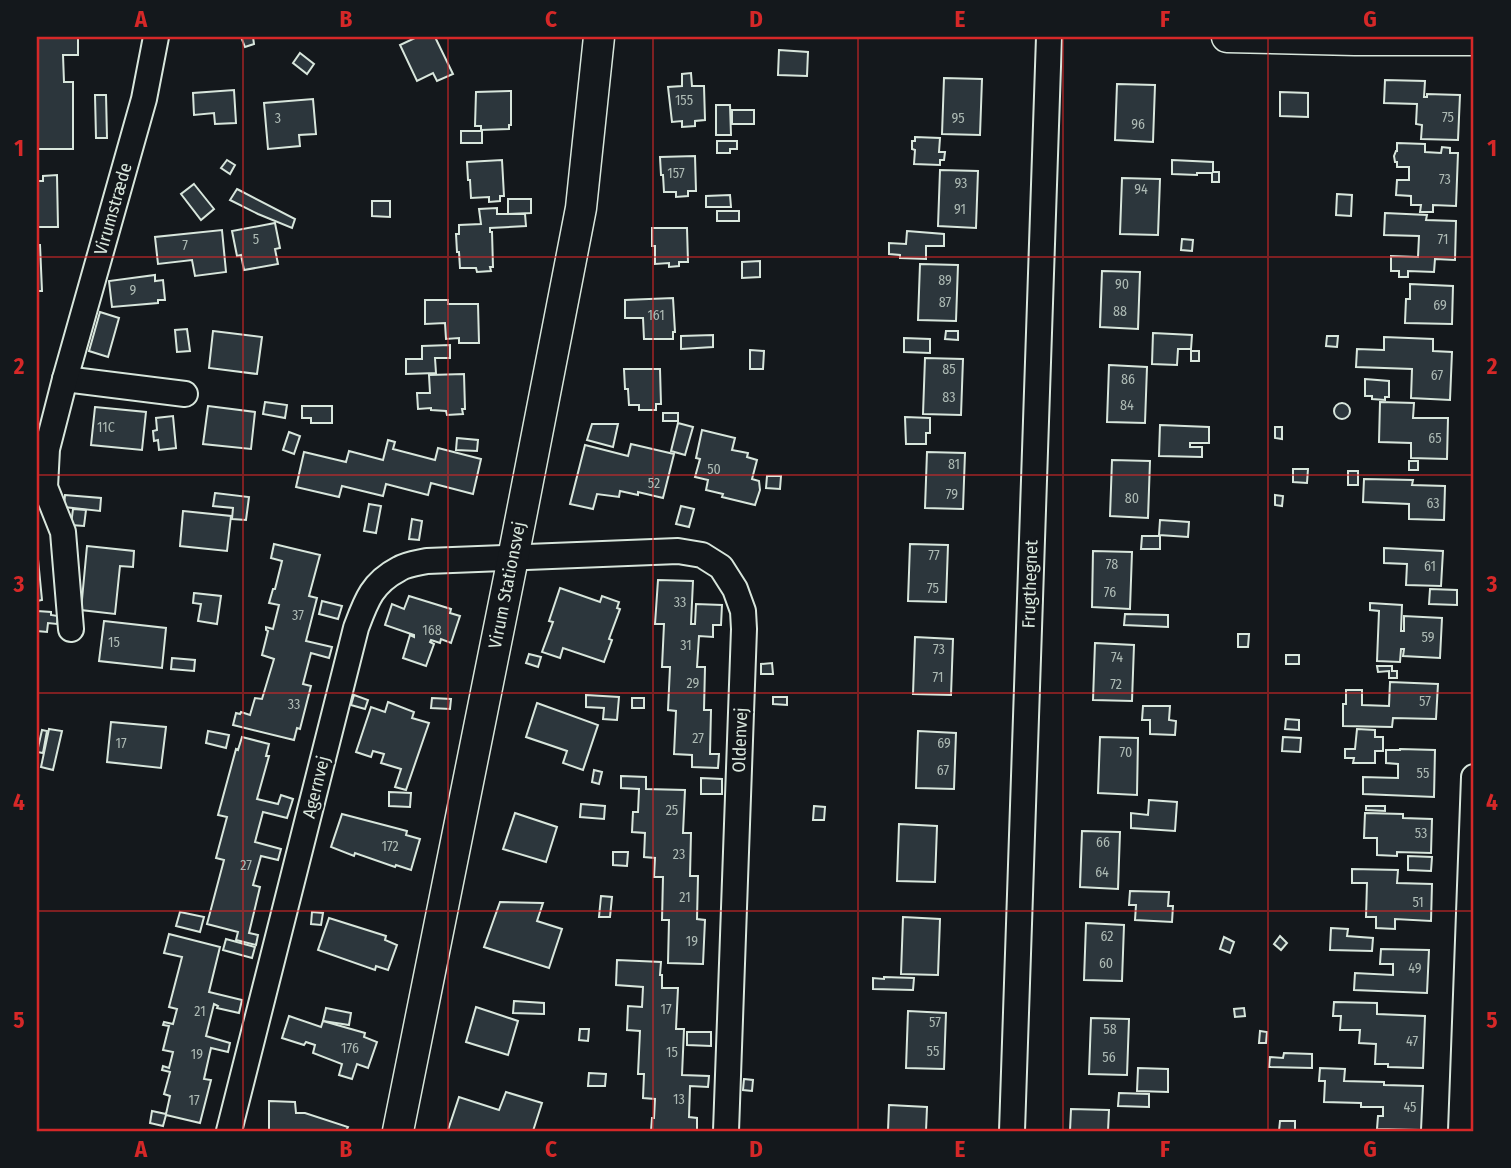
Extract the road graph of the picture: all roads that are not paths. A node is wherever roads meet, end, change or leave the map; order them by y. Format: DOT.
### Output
graph roads {
  1 [pos="156,37"];
  2 [pos="599,37"];
  3 [pos="1049,37"];
  4 [pos="1227,37"];
  5 [pos="1474,40"];
  6 [pos="65,379"];
  7 [pos="185,394"];
  8 [pos="513,558"];
  9 [pos="71,629"];
  10 [pos="1474,777"];
  11 [pos="229,1131"];
  12 [pos="398,1131"];
  13 [pos="726,1131"];
  14 [pos="1012,1131"];
  15 [pos="1461,1131"];
  1 -- 6 [label="street, Virumstræde"];
  2 -- 8 [label="street, Virum Stationsvej"];
  3 -- 14 [label="street, Frugthegnet"];
  4 -- 5 [label="street"];
  6 -- 7 [label="street"];
  6 -- 9 [label="street, Virumstræde"];
  8 -- 11 [label="street, Agernvej"];
  8 -- 12 [label="street, Virum Stationsvej"];
  8 -- 13 [label="street, Oldenvej"];
  10 -- 15 [label="street"];
}
